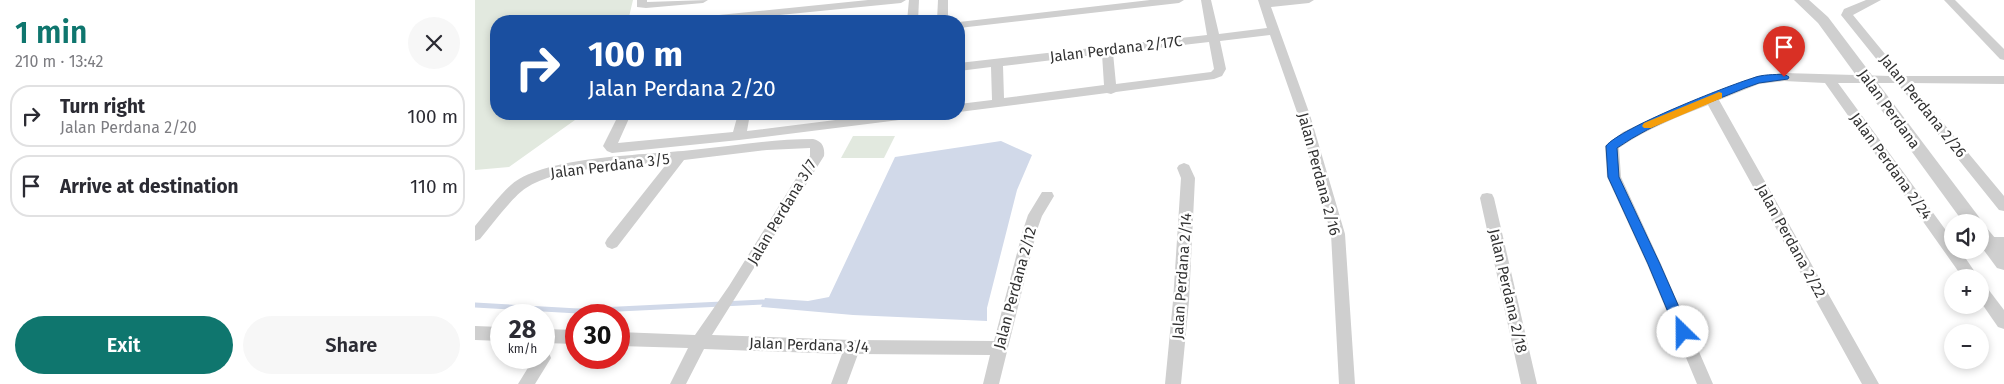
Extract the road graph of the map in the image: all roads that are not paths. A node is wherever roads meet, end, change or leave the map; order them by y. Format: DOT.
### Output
graph roads {
  1 [pos="703,0"];
  2 [pos="901,0"];
  3 [pos="914,0"];
  4 [pos="943,0"];
  5 [pos="1179,0"];
  6 [pos="1206,0"];
  7 [pos="1309,0"];
  8 [pos="1801,0"];
  9 [pos="1876,0"];
  10 [pos="1949,0"];
  11 [pos="642,2"];
  12 [pos="1263,2"];
  13 [pos="750,15"];
  14 [pos="913,15"];
  15 [pos="943,15"];
  16 [pos="965,24"];
  17 [pos="1273,30"];
  18 [pos="1215,37"];
  19 [pos="1107,50"];
  20 [pos="2004,56"];
  21 [pos="997,62"];
  22 [pos="965,66"];
  23 [pos="1829,79"];
  24 [pos="1867,79"];
  25 [pos="1901,80"];
  26 [pos="2004,80"];
  27 [pos="1111,90"];
  28 [pos="1711,98"];
  29 [pos="1298,100"];
  30 [pos="998,103"];
  31 [pos="965,107"];
  32 [pos="622,120"];
  33 [pos="743,120"];
  34 [pos="847,120"];
  35 [pos="739,136"];
  36 [pos="679,157"];
  37 [pos="1184,168"];
  38 [pos="1047,196"];
  39 [pos="1487,198"];
  40 [pos="2004,206"];
  41 [pos="1967,214"];
  42 [pos="475,235"];
  43 [pos="1991,240"];
  44 [pos="612,243"];
  45 [pos="2004,263"];
  46 [pos="1965,269"];
  47 [pos="1989,301"];
  48 [pos="2004,322"];
  49 [pos="475,333"];
  50 [pos="490,334"];
  51 [pos="630,339"];
  52 [pos="699,342"];
  53 [pos="853,347"];
  54 [pos="999,348"];
  55 [pos="535,369"];
  56 [pos="526,384"];
  57 [pos="678,384"];
  58 [pos="839,384"];
  59 [pos="991,384"];
  60 [pos="1173,384"];
  61 [pos="1347,384"];
  62 [pos="1529,384"];
  63 [pos="1705,384"];
  64 [pos="1871,384"];
  1 -- 11 [label="street"];
  2 -- 13 [label="street"];
  3 -- 14 [label="street"];
  4 -- 15 [label="street"];
  5 -- 16 [label="street"];
  6 -- 18 [label="street"];
  7 -- 12 [label="street"];
  8 -- 24 [label="street, Jalan Perdana"];
  9 -- 25 [label="street, Jalan Perdana 2/26"];
  10 -- 20 [label="street"];
  12 -- 17 [label="street, Jalan Perdana 2/16"];
  17 -- 18 [label="street, Jalan Perdana 2/17C"];
  17 -- 29 [label="street, Jalan Perdana 2/16"];
  18 -- 19 [label="street, Jalan Perdana 2/17C"];
  18 -- 27 [label="street"];
  19 -- 21 [label="street, Jalan Perdana 2/17C"];
  19 -- 27 [label="street"];
  21 -- 22 [label="street, Jalan Perdana 2/17C"];
  21 -- 30 [label="street"];
  23 -- 24 [label="street"];
  23 -- 28 [label="street"];
  23 -- 46 [label="street, Jalan Perdana 2/24"];
  24 -- 25 [label="street"];
  24 -- 41 [label="street, Jalan Perdana"];
  25 -- 26 [label="street"];
  25 -- 40 [label="street, Jalan Perdana 2/26"];
  27 -- 30 [label="street"];
  28 -- 63 [label="street"];
  28 -- 64 [label="street, Jalan Perdana 2/22"];
  29 -- 61 [label="street, Jalan Perdana 2/16"];
  30 -- 31 [label="street"];
  32 -- 35 [label="street"];
  33 -- 35 [label="street"];
  34 -- 35 [label="street"];
  36 -- 42 [label="street, Jalan Perdana 3/5"];
  36 -- 44 [label="street"];
  36 -- 52 [label="street, Jalan Perdana 3/7"];
  37 -- 60 [label="street, Jalan Perdana 2/14"];
  38 -- 54 [label="street, Jalan Perdana 2/12"];
  39 -- 62 [label="street, Jalan Perdana 2/18"];
  43 -- 45 [label="street"];
  47 -- 48 [label="street"];
  49 -- 50 [label="street"];
  51 -- 52 [label="street, Jalan Perdana 3/4"];
  52 -- 53 [label="street, Jalan Perdana 3/4"];
  52 -- 57 [label="street, Jalan Perdana 3/7"];
  53 -- 54 [label="street, Jalan Perdana 3/4"];
  53 -- 58 [label="street"];
  54 -- 59 [label="street, Jalan Perdana 2/12"];
  55 -- 56 [label="street"];
}
